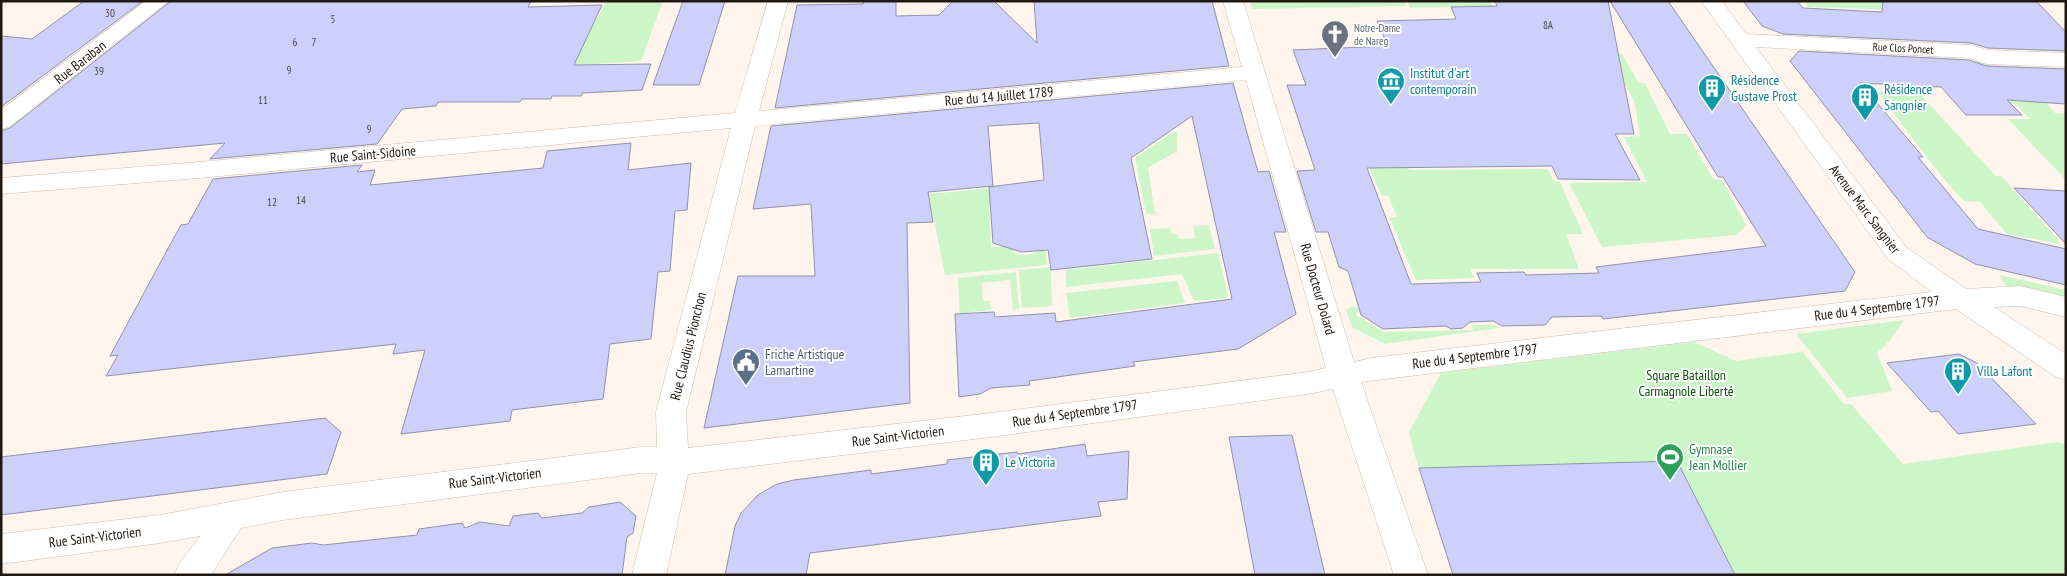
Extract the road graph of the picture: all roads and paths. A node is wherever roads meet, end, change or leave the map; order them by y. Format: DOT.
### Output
graph roads {
  1 [pos="159,1"];
  2 [pos="778,1"];
  3 [pos="1232,1"];
  4 [pos="1711,1"];
  5 [pos="1740,40"];
  6 [pos="2066,60"];
  7 [pos="1253,73"];
  8 [pos="745,119"];
  9 [pos="1,122"];
  10 [pos="1,186"];
  11 [pos="1961,299"];
  12 [pos="2066,307"];
  13 [pos="2066,369"];
  14 [pos="1344,374"];
  15 [pos="992,425"];
  16 [pos="673,461"];
  17 [pos="230,515"];
  18 [pos="1,549"];
  19 [pos="191,575"];
  20 [pos="649,575"];
  21 [pos="1411,575"];
  1 -- 9 [label="street, Rue Baraban"];
  2 -- 8 [label="street, Rue Claudius Pionchon"];
  3 -- 7 [label="street, Rue Docteur Dolard"];
  4 -- 5 [label="street, Avenue Marc Sangnier"];
  5 -- 6 [label="street, Rue Clos Poncet"];
  5 -- 11 [label="street, Avenue Marc Sangnier"];
  7 -- 8 [label="street, Rue du 14 Juillet 1789"];
  7 -- 14 [label="street, Rue Docteur Dolard"];
  8 -- 10 [label="street, Rue Saint-Sidoine"];
  8 -- 16 [label="street, Rue Claudius Pionchon"];
  11 -- 12 [label="street, Rue du 4 Septembre 1797"];
  11 -- 13 [label="street, Avenue Marc Sangnier"];
  11 -- 14 [label="street, Rue du 4 Septembre 1797"];
  14 -- 15 [label="street, Rue du 4 Septembre 1797"];
  14 -- 21 [label="street, Rue Docteur Dolard"];
  15 -- 16 [label="street, Rue Saint-Victorien"];
  16 -- 17 [label="street, Rue Saint-Victorien"];
  16 -- 20 [label="street, Rue Claudius Pionchon"];
  17 -- 18 [label="street, Rue Saint-Victorien"];
  17 -- 19 [label="street"];
}
